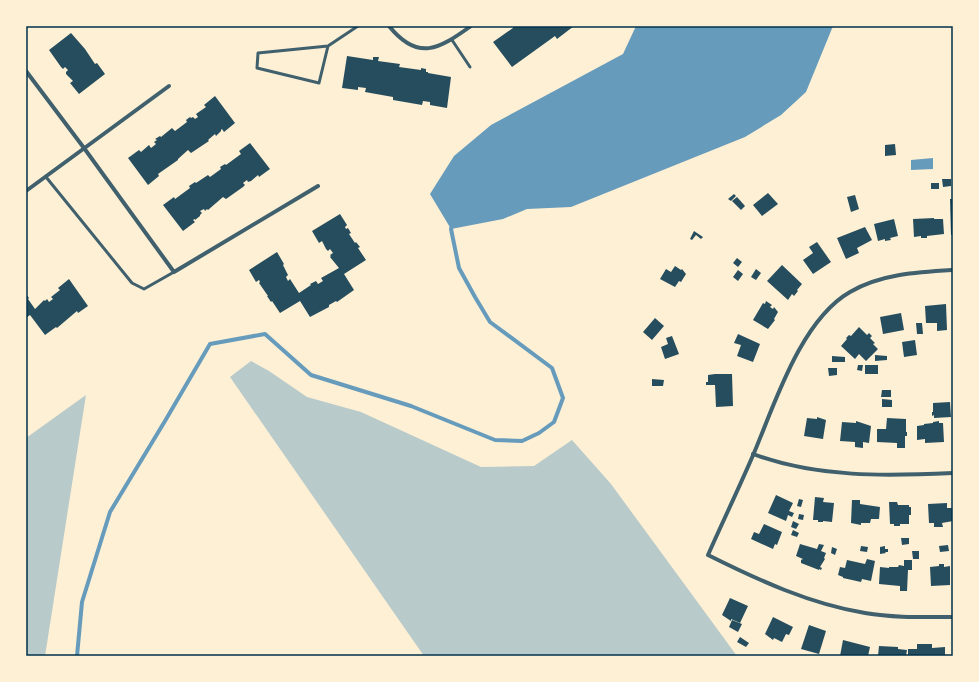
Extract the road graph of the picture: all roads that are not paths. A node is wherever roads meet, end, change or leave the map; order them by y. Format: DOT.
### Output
graph roads {
  1 [pos="358,26"];
  2 [pos="389,26"];
  3 [pos="471,26"];
  4 [pos="452,40"];
  5 [pos="328,46"];
  6 [pos="470,67"];
  7 [pos="26,71"];
  8 [pos="169,86"];
  9 [pos="84,148"];
  10 [pos="46,177"];
  11 [pos="318,186"];
  12 [pos="26,191"];
  13 [pos="953,270"];
  14 [pos="174,272"];
  15 [pos="753,454"];
  16 [pos="953,473"];
  17 [pos="953,617"];
  1 -- 5 [label="lane"];
  2 -- 4 [label="street"];
  3 -- 4 [label="street"];
  4 -- 6 [label="lane"];
  5 -- 5 [label="lane"];
  7 -- 9 [label="street"];
  8 -- 9 [label="street"];
  9 -- 10 [label="street"];
  9 -- 14 [label="street"];
  10 -- 12 [label="street"];
  10 -- 14 [label="lane"];
  11 -- 14 [label="street"];
  13 -- 15 [label="street"];
  15 -- 16 [label="street"];
  15 -- 17 [label="street"];
}
